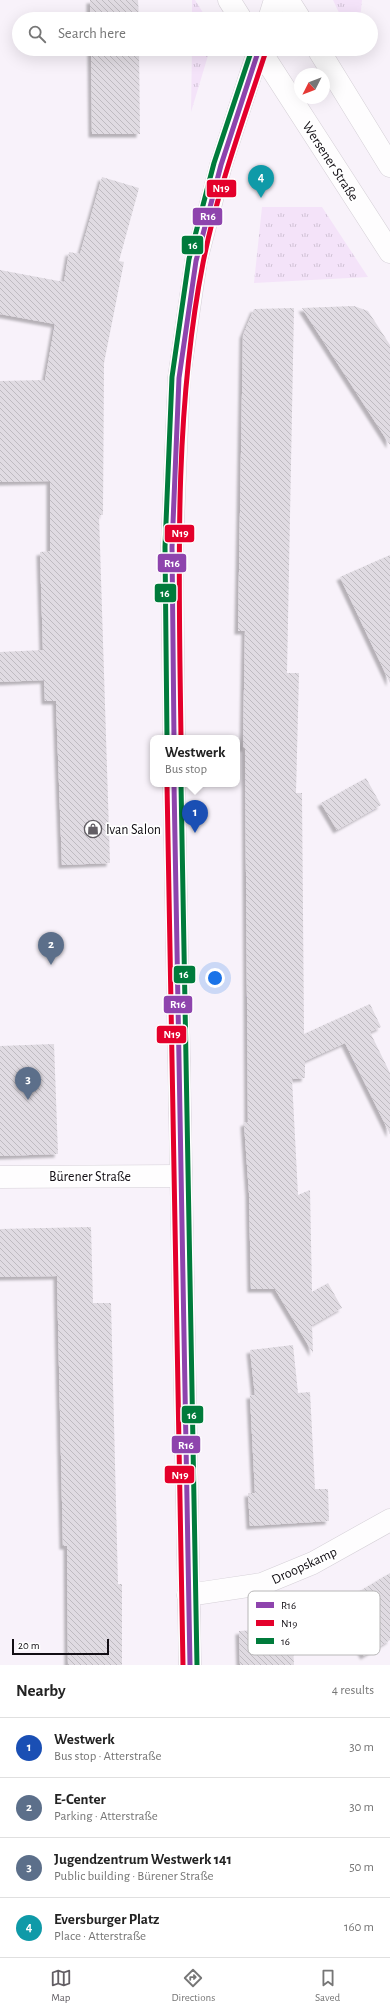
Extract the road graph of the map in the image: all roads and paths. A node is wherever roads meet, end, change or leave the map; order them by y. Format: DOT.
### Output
graph roads {
  1 [pos="229,0"];
  2 [pos="275,0"];
  3 [pos="288,0"];
  4 [pos="237,12"];
  5 [pos="271,12"];
  6 [pos="296,12"];
  7 [pos="257,56"];
  8 [pos="264,56"];
  9 [pos="322,56"];
  10 [pos="390,166"];
  11 [pos="390,252"];
  12 [pos="174,735"];
  13 [pos="174,787"];
  14 [pos="180,1176"];
  15 [pos="0,1177"];
  16 [pos="390,1520"];
  17 [pos="188,1595"];
  18 [pos="190,1665"];
  1 -- 4 [label="street"];
  2 -- 5 [label="street"];
  3 -- 6 [label="street"];
  7 -- 12 [label="street"];
  8 -- 11 [label="street, Wersener Straße"];
  9 -- 10 [label="street"];
  13 -- 14 [label="street"];
  14 -- 15 [label="street, Bürener Straße"];
  14 -- 17 [label="street"];
  16 -- 17 [label="street, Droopskamp"];
  17 -- 18 [label="street"];
}
